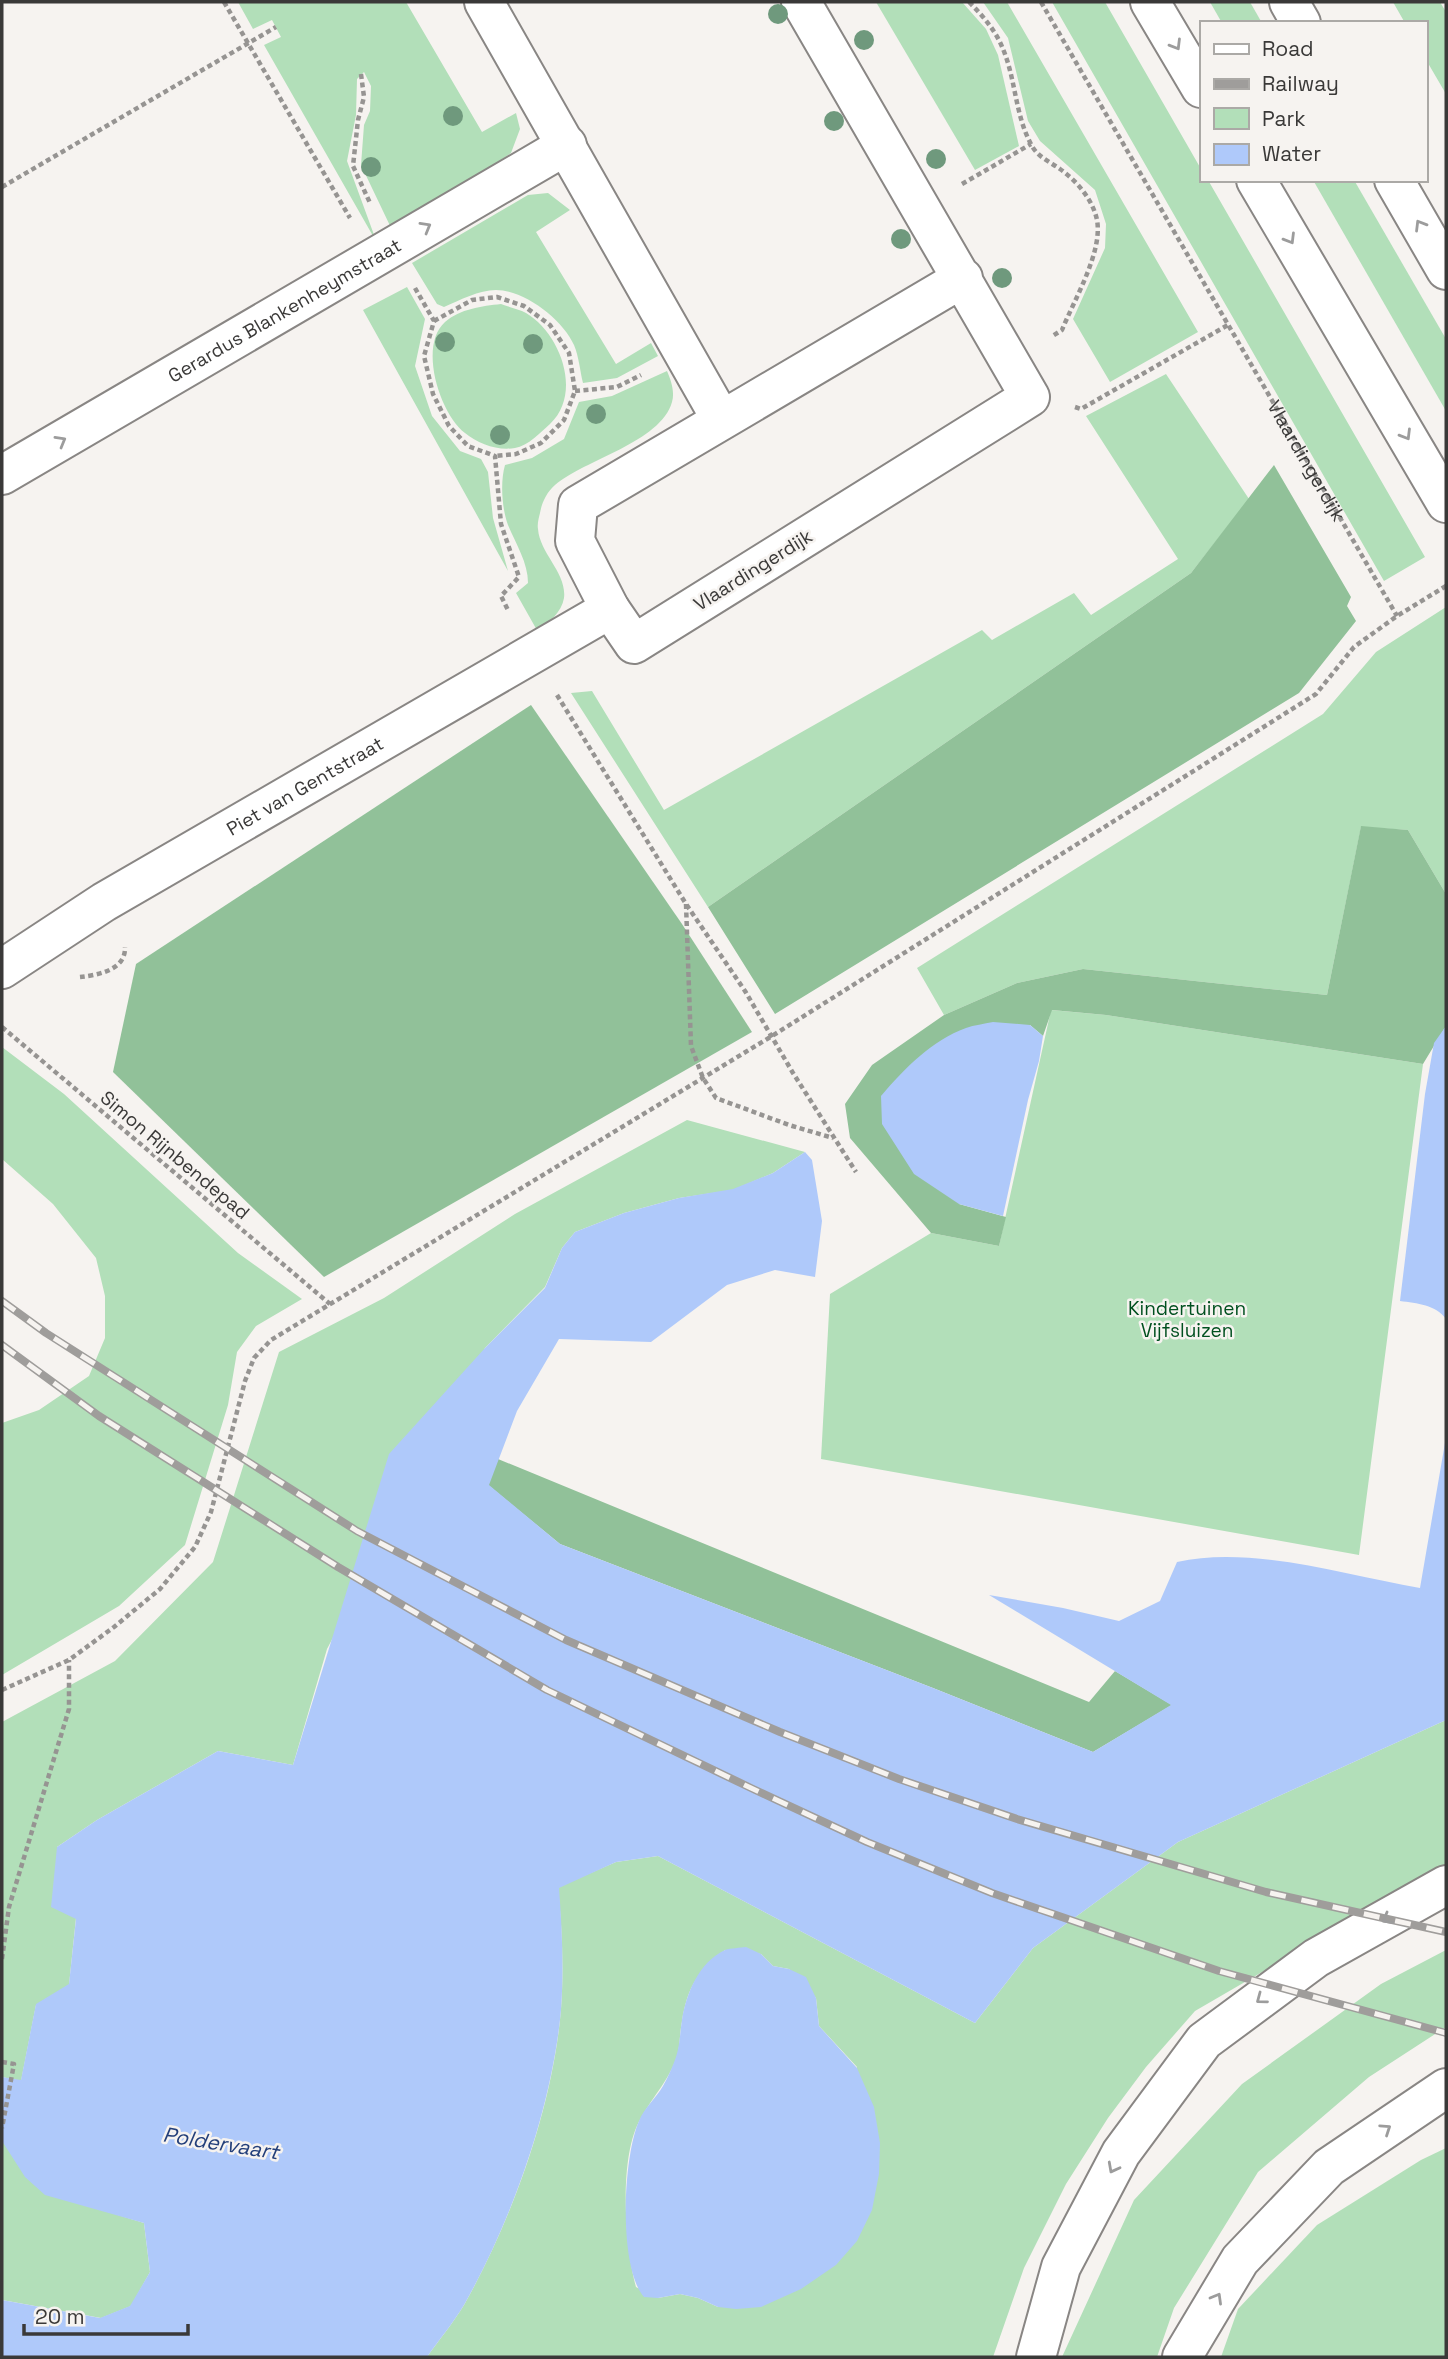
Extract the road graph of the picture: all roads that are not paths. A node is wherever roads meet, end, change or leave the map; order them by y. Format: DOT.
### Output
graph roads {
  1 [pos="484,2"];
  2 [pos="801,2"];
  3 [pos="1150,2"];
  4 [pos="1289,2"];
  5 [pos="1300,21"];
  6 [pos="1200,86"];
  7 [pos="567,145"];
  8 [pos="1257,182"];
  9 [pos="1395,182"];
  10 [pos="1446,270"];
  11 [pos="963,278"];
  12 [pos="721,419"];
  13 [pos="2,475"];
  14 [pos="1446,503"];
  15 [pos="610,609"];
  16 [pos="2,969"];
  17 [pos="1446,1885"];
  18 [pos="1446,2088"];
  19 [pos="1037,2357"];
  20 [pos="1182,2357"];
  1 -- 7 [label="main road"];
  2 -- 11 [label="main road"];
  3 -- 6 [label="main road, one-way"];
  4 -- 5 [label="main road"];
  7 -- 12 [label="main road"];
  13 -- 7 [label="main road, Gerardus Blankenheymstraat, one-way"];
  8 -- 14 [label="main road, one-way"];
  10 -- 9 [label="main road, one-way"];
  11 -- 12 [label="main road, Vlaardingerdijk"];
  11 -- 15 [label="main road, Vlaardingerdijk"];
  12 -- 15 [label="main road, Vlaardingerdijk"];
  15 -- 16 [label="main road, Piet van Gentstraat"];
  17 -- 19 [label="main road, one-way"];
  20 -- 18 [label="main road, one-way"];
}
